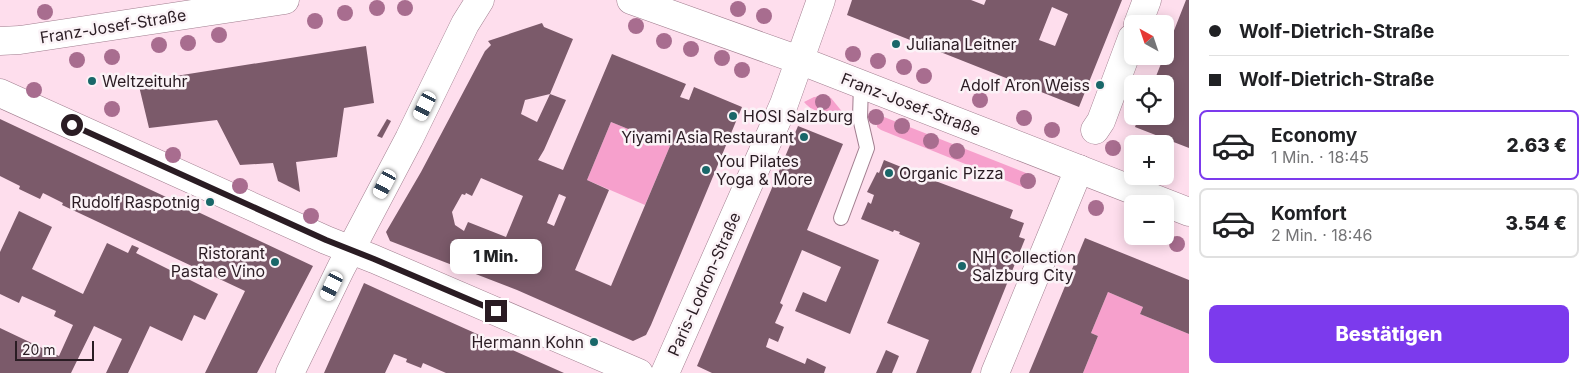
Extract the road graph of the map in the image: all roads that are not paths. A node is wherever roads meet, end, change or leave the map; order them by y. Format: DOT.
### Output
graph roads {
  1 [pos="285,0"];
  2 [pos="480,0"];
  3 [pos="631,0"];
  4 [pos="821,0"];
  5 [pos="1147,0"];
  6 [pos="1141,15"];
  7 [pos="0,41"];
  8 [pos="1124,59"];
  9 [pos="799,60"];
  10 [pos="861,84"];
  11 [pos="0,93"];
  12 [pos="1095,130"];
  13 [pos="1079,169"];
  14 [pos="1189,212"];
  15 [pos="841,218"];
  16 [pos="351,250"];
  17 [pos="290,373"];
  18 [pos="640,373"];
  19 [pos="665,373"];
  20 [pos="995,373"];
  1 -- 7 [label="street, Franz-Josef-Straße"];
  2 -- 16 [label="street"];
  3 -- 9 [label="street, Franz-Josef-Straße"];
  4 -- 9 [label="street, Paris-Lodron-Straße"];
  5 -- 6 [label="street"];
  8 -- 12 [label="street"];
  9 -- 10 [label="street, Franz-Josef-Straße"];
  9 -- 19 [label="street, Paris-Lodron-Straße"];
  10 -- 13 [label="street, Franz-Josef-Straße"];
  10 -- 15 [label="lane"];
  11 -- 16 [label="street"];
  13 -- 14 [label="street, Franz-Josef-Straße"];
  13 -- 20 [label="street"];
  16 -- 17 [label="street"];
  16 -- 18 [label="street"];
}
